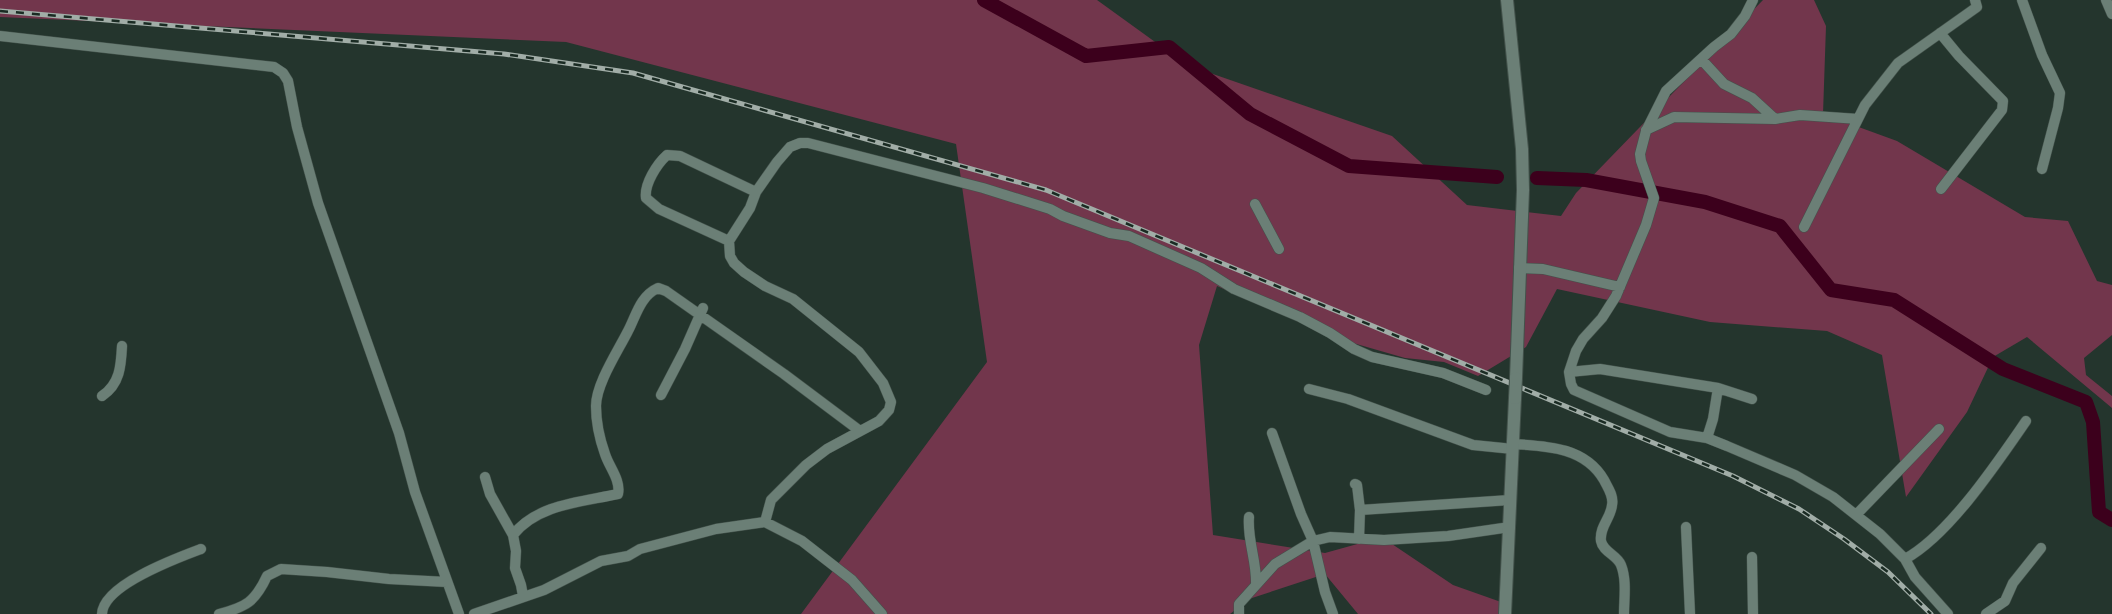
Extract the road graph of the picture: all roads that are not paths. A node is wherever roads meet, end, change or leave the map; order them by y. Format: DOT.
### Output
graph roads {
  1 [pos="1507,0"];
  2 [pos="1753,0"];
  3 [pos="1975,0"];
  4 [pos="2022,0"];
  5 [pos="2106,0"];
  6 [pos="2112,14"];
  7 [pos="1940,33"];
  8 [pos="0,36"];
  9 [pos="1701,58"];
  10 [pos="1775,119"];
  11 [pos="1858,119"];
  12 [pos="1646,131"];
  13 [pos="2042,169"];
  14 [pos="1941,189"];
  15 [pos="756,192"];
  16 [pos="1255,204"];
  17 [pos="1804,227"];
  18 [pos="729,241"];
  19 [pos="1279,249"];
  20 [pos="1519,268"];
  21 [pos="1620,287"];
  22 [pos="702,312"];
  23 [pos="122,346"];
  24 [pos="1569,372"];
  25 [pos="1718,388"];
  26 [pos="1309,389"];
  27 [pos="1486,390"];
  28 [pos="661,395"];
  29 [pos="102,396"];
  30 [pos="1752,399"];
  31 [pos="2026,421"];
  32 [pos="1939,429"];
  33 [pos="860,431"];
  34 [pos="1272,433"];
  35 [pos="1707,438"];
  36 [pos="1513,447"];
  37 [pos="485,477"];
  38 [pos="1355,484"];
  39 [pos="1510,500"];
  40 [pos="1360,510"];
  41 [pos="1856,515"];
  42 [pos="1249,517"];
  43 [pos="765,522"];
  44 [pos="1510,527"];
  45 [pos="1686,527"];
  46 [pos="513,535"];
  47 [pos="1359,539"];
  48 [pos="1313,541"];
  49 [pos="2041,548"];
  50 [pos="201,549"];
  51 [pos="1752,557"];
  52 [pos="1905,559"];
  53 [pos="447,582"];
  54 [pos="1256,584"];
  55 [pos="523,596"];
  56 [pos="102,614"];
  57 [pos="219,614"];
  58 [pos="459,614"];
  59 [pos="474,614"];
  60 [pos="882,614"];
  61 [pos="1239,614"];
  62 [pos="1333,614"];
  63 [pos="1505,614"];
  64 [pos="1624,614"];
  65 [pos="1690,614"];
  66 [pos="1753,614"];
  67 [pos="1948,614"];
  68 [pos="1986,614"];
  1 -- 20 [label="street"];
  2 -- 9 [label="street"];
  3 -- 7 [label="street"];
  4 -- 13 [label="street"];
  5 -- 6 [label="street"];
  7 -- 11 [label="street"];
  7 -- 14 [label="street"];
  8 -- 53 [label="street"];
  9 -- 10 [label="street"];
  9 -- 12 [label="street"];
  10 -- 11 [label="street"];
  10 -- 12 [label="street"];
  11 -- 17 [label="street"];
  12 -- 21 [label="street"];
  15 -- 18 [label="street"];
  15 -- 18 [label="street"];
  15 -- 27 [label="street"];
  16 -- 19 [label="street"];
  18 -- 33 [label="street"];
  20 -- 21 [label="street"];
  20 -- 36 [label="street, bridge"];
  21 -- 24 [label="street"];
  22 -- 28 [label="street"];
  22 -- 33 [label="street"];
  22 -- 46 [label="street"];
  23 -- 29 [label="street"];
  24 -- 25 [label="street"];
  24 -- 35 [label="street"];
  25 -- 30 [label="street"];
  25 -- 35 [label="street"];
  26 -- 36 [label="street"];
  31 -- 52 [label="street"];
  32 -- 41 [label="street"];
  33 -- 43 [label="street"];
  34 -- 48 [label="street"];
  35 -- 41 [label="street"];
  36 -- 39 [label="street"];
  36 -- 64 [label="street"];
  37 -- 46 [label="street"];
  38 -- 40 [label="street"];
  39 -- 40 [label="street"];
  39 -- 44 [label="street"];
  40 -- 47 [label="street"];
  41 -- 52 [label="street"];
  42 -- 54 [label="street"];
  43 -- 55 [label="street"];
  43 -- 60 [label="street"];
  44 -- 47 [label="street"];
  44 -- 63 [label="street"];
  45 -- 65 [label="street"];
  46 -- 55 [label="street"];
  47 -- 48 [label="street"];
  48 -- 54 [label="street"];
  48 -- 62 [label="street"];
  49 -- 68 [label="street"];
  50 -- 56 [label="street"];
  51 -- 66 [label="street"];
  52 -- 67 [label="street"];
  53 -- 57 [label="street"];
  53 -- 58 [label="street"];
  54 -- 61 [label="street"];
  55 -- 59 [label="street"];
}
